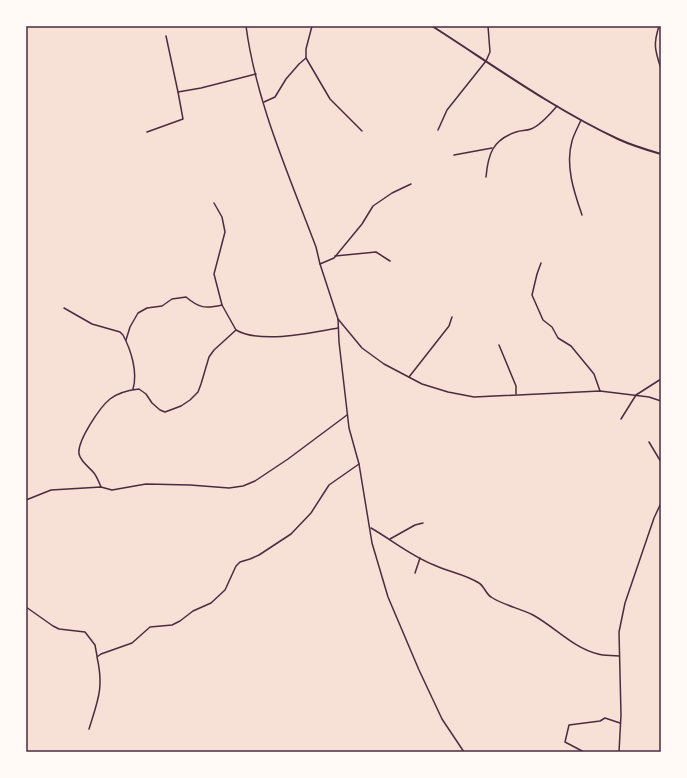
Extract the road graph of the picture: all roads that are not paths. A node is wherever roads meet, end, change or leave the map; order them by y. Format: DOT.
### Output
graph roads {
  1 [pos="246,26"];
  2 [pos="312,26"];
  3 [pos="432,26"];
  4 [pos="488,26"];
  5 [pos="659,26"];
  6 [pos="166,36"];
  7 [pos="306,58"];
  8 [pos="486,61"];
  9 [pos="661,69"];
  10 [pos="256,74"];
  11 [pos="178,92"];
  12 [pos="264,102"];
  13 [pos="557,106"];
  14 [pos="581,120"];
  15 [pos="438,130"];
  16 [pos="362,131"];
  17 [pos="147,132"];
  18 [pos="492,148"];
  19 [pos="661,154"];
  20 [pos="454,155"];
  21 [pos="486,178"];
  22 [pos="411,184"];
  23 [pos="214,203"];
  24 [pos="582,215"];
  25 [pos="335,256"];
  26 [pos="390,262"];
  27 [pos="541,263"];
  28 [pos="320,264"];
  29 [pos="222,305"];
  30 [pos="64,308"];
  31 [pos="452,317"];
  32 [pos="338,319"];
  33 [pos="338,328"];
  34 [pos="236,330"];
  35 [pos="126,340"];
  36 [pos="499,344"];
  37 [pos="409,377"];
  38 [pos="661,379"];
  39 [pos="133,390"];
  40 [pos="600,391"];
  41 [pos="516,394"];
  42 [pos="636,395"];
  43 [pos="661,401"];
  44 [pos="347,416"];
  45 [pos="621,419"];
  46 [pos="650,442"];
  47 [pos="661,462"];
  48 [pos="359,464"];
  49 [pos="101,487"];
  50 [pos="26,500"];
  51 [pos="661,503"];
  52 [pos="422,523"];
  53 [pos="370,527"];
  54 [pos="390,539"];
  55 [pos="420,558"];
  56 [pos="415,572"];
  57 [pos="26,607"];
  58 [pos="619,656"];
  59 [pos="97,657"];
  60 [pos="620,723"];
  61 [pos="89,729"];
  62 [pos="464,752"];
  63 [pos="584,752"];
  64 [pos="619,752"];
  1 -- 10 [label="street"];
  2 -- 7 [label="street"];
  3 -- 8 [label="main road"];
  4 -- 8 [label="street"];
  5 -- 9 [label="street"];
  6 -- 11 [label="street"];
  7 -- 12 [label="street"];
  7 -- 16 [label="street"];
  8 -- 13 [label="main road"];
  8 -- 15 [label="street"];
  10 -- 11 [label="street"];
  10 -- 12 [label="street"];
  11 -- 17 [label="street"];
  12 -- 28 [label="street"];
  13 -- 14 [label="main road"];
  13 -- 18 [label="street"];
  14 -- 19 [label="main road"];
  14 -- 24 [label="street"];
  18 -- 20 [label="street"];
  18 -- 21 [label="street"];
  22 -- 25 [label="street"];
  23 -- 29 [label="street"];
  25 -- 26 [label="street"];
  25 -- 28 [label="street"];
  27 -- 40 [label="street"];
  28 -- 32 [label="street"];
  29 -- 34 [label="street"];
  29 -- 35 [label="street"];
  30 -- 35 [label="street"];
  31 -- 37 [label="street"];
  32 -- 33 [label="street"];
  32 -- 37 [label="street"];
  33 -- 34 [label="street"];
  33 -- 44 [label="street"];
  34 -- 39 [label="street"];
  35 -- 39 [label="street"];
  36 -- 41 [label="street"];
  37 -- 41 [label="street"];
  38 -- 42 [label="street"];
  39 -- 49 [label="street"];
  40 -- 41 [label="street"];
  40 -- 42 [label="street"];
  42 -- 43 [label="street"];
  42 -- 45 [label="street"];
  44 -- 48 [label="street"];
  44 -- 49 [label="street"];
  46 -- 47 [label="street"];
  48 -- 53 [label="street"];
  48 -- 59 [label="street"];
  49 -- 50 [label="street"];
  51 -- 58 [label="street"];
  52 -- 54 [label="street"];
  53 -- 54 [label="street"];
  53 -- 62 [label="street"];
  54 -- 55 [label="street"];
  55 -- 56 [label="street"];
  55 -- 58 [label="street"];
  57 -- 59 [label="street"];
  58 -- 60 [label="street"];
  59 -- 61 [label="street"];
  60 -- 63 [label="street"];
  60 -- 64 [label="street"];
}
